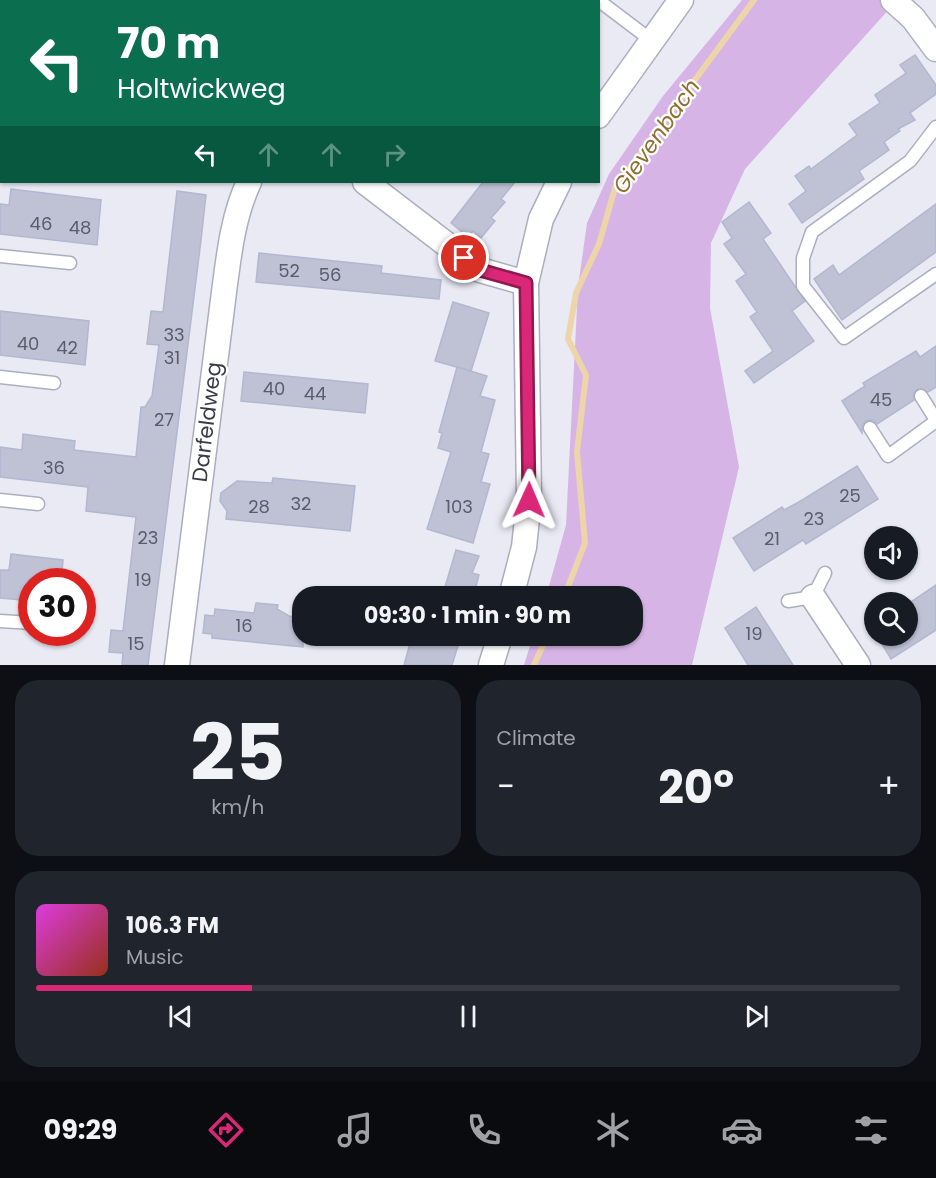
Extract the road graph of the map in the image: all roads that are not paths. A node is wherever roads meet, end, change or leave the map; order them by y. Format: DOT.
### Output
graph roads {
  1 [pos="681,0"];
  2 [pos="893,0"];
  3 [pos="600,2"];
  4 [pos="651,40"];
  5 [pos="936,49"];
  6 [pos="600,113"];
  7 [pos="936,127"];
  8 [pos="249,183"];
  9 [pos="366,183"];
  10 [pos="559,183"];
  11 [pos="0,256"];
  12 [pos="70,263"];
  13 [pos="936,274"];
  14 [pos="526,283"];
  15 [pos="0,377"];
  16 [pos="54,383"];
  17 [pos="921,396"];
  18 [pos="936,421"];
  19 [pos="870,428"];
  20 [pos="0,500"];
  21 [pos="38,504"];
  22 [pos="825,573"];
  23 [pos="514,586"];
  24 [pos="813,597"];
  25 [pos="788,601"];
  26 [pos="0,621"];
  27 [pos="18,622"];
  28 [pos="497,646"];
  29 [pos="177,665"];
  30 [pos="490,665"];
  31 [pos="858,665"];
  1 -- 4 [label="street"];
  2 -- 5 [label="street"];
  3 -- 4 [label="lane"];
  4 -- 6 [label="street"];
  7 -- 13 [label="lane"];
  8 -- 29 [label="street, Darfeldweg"];
  9 -- 14 [label="street"];
  10 -- 14 [label="street"];
  11 -- 12 [label="lane"];
  14 -- 23 [label="street"];
  15 -- 16 [label="lane"];
  17 -- 18 [label="lane"];
  18 -- 19 [label="lane"];
  20 -- 21 [label="lane"];
  22 -- 24 [label="lane"];
  24 -- 25 [label="lane"];
  24 -- 31 [label="street"];
  26 -- 27 [label="lane"];
  28 -- 30 [label="street"];
}
